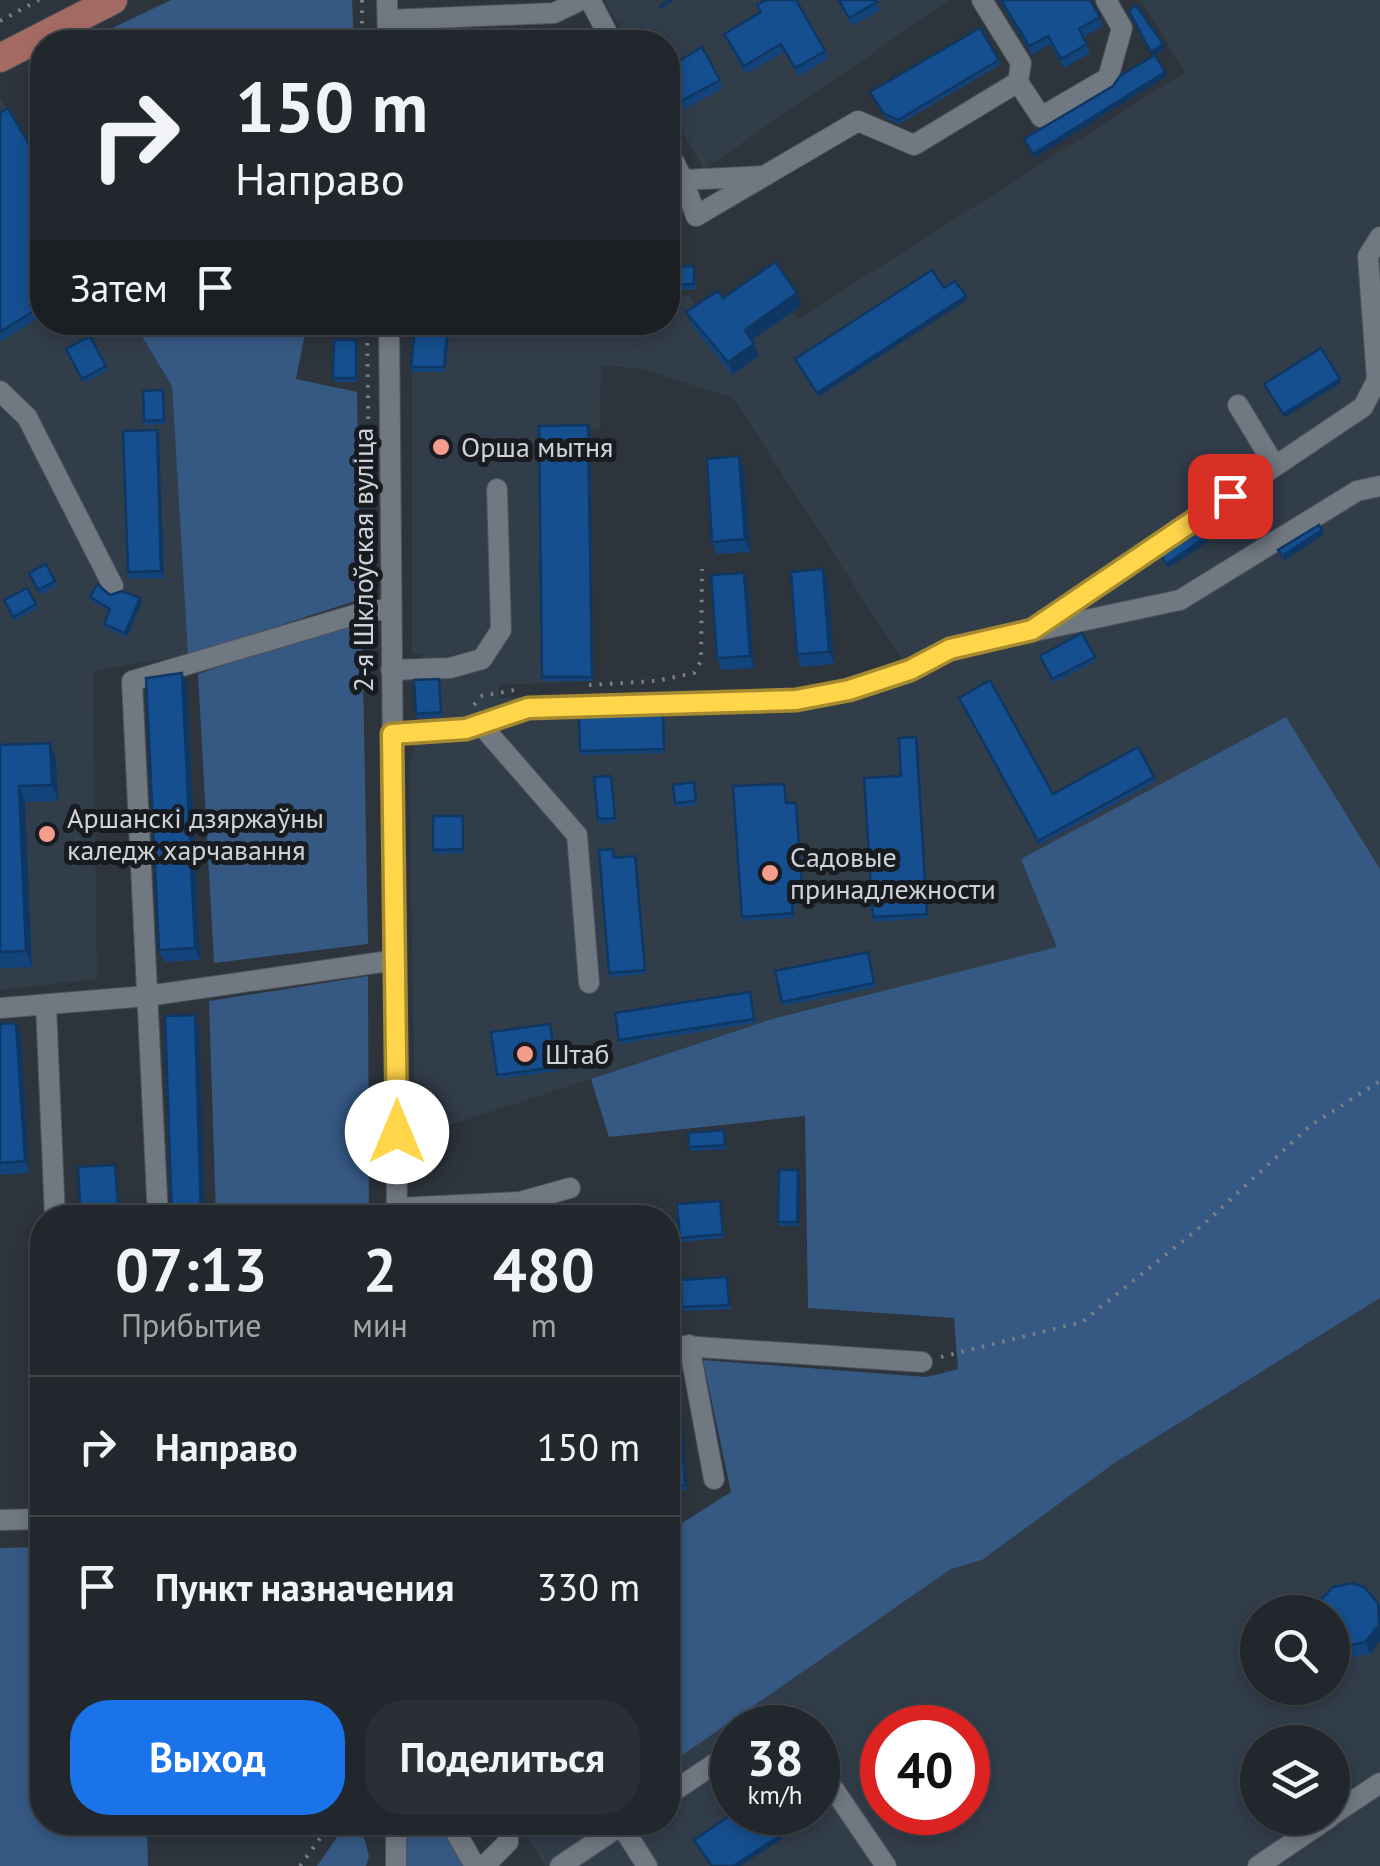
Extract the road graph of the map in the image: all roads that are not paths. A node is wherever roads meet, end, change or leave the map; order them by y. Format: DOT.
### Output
graph roads {
  1 [pos="114,0"];
  2 [pos="581,0"];
  3 [pos="590,0"];
  4 [pos="982,0"];
  5 [pos="1106,0"];
  6 [pos="387,10"];
  7 [pos="55,30"];
  8 [pos="606,30"];
  9 [pos="30,43"];
  10 [pos="0,58"];
  11 [pos="1018,82"];
  12 [pos="680,174"];
  13 [pos="764,176"];
  14 [pos="683,180"];
  15 [pos="1380,236"];
  16 [pos="389,335"];
  17 [pos="0,392"];
  18 [pos="1238,405"];
  19 [pos="1275,466"];
  20 [pos="1380,486"];
  21 [pos="498,489"];
  22 [pos="113,586"];
  23 [pos="390,610"];
  24 [pos="1032,630"];
  25 [pos="391,670"];
  26 [pos="482,726"];
  27 [pos="392,734"];
  28 [pos="396,960"];
  29 [pos="589,983"];
  30 [pos="146,996"];
  31 [pos="46,1005"];
  32 [pos="0,1008"];
  33 [pos="570,1188"];
  34 [pos="54,1205"];
  35 [pos="157,1205"];
  36 [pos="397,1205"];
  37 [pos="531,1205"];
  38 [pos="680,1345"];
  39 [pos="680,1352"];
  40 [pos="922,1362"];
  41 [pos="714,1479"];
  42 [pos="30,1519"];
  43 [pos="0,1520"];
  44 [pos="710,1767"];
  45 [pos="1380,1782"];
  46 [pos="680,1787"];
  47 [pos="840,1798"];
  48 [pos="1350,1803"];
  49 [pos="396,1835"];
  50 [pos="457,1835"];
  51 [pos="508,1835"];
  52 [pos="606,1835"];
  53 [pos="629,1835"];
  54 [pos="1303,1835"];
  55 [pos="396,1866"];
  56 [pos="475,1866"];
  57 [pos="484,1866"];
  58 [pos="560,1866"];
  59 [pos="647,1866"];
  60 [pos="886,1866"];
  61 [pos="1258,1866"];
  1 -- 7 [label="main road"];
  2 -- 6 [label="street"];
  3 -- 8 [label="street"];
  4 -- 11 [label="street"];
  5 -- 11 [label="street"];
  9 -- 10 [label="main road"];
  11 -- 13 [label="street"];
  12 -- 14 [label="street"];
  13 -- 14 [label="street"];
  13 -- 14 [label="street"];
  15 -- 19 [label="street"];
  16 -- 23 [label="street, 2-я Шклоўская вуліца"];
  17 -- 22 [label="street"];
  18 -- 19 [label="street"];
  19 -- 24 [label="street"];
  20 -- 24 [label="street"];
  21 -- 25 [label="street"];
  23 -- 25 [label="street, 2-я Шклоўская вуліца"];
  23 -- 30 [label="street"];
  24 -- 26 [label="street"];
  25 -- 27 [label="street, 2-я Шклоўская вуліца"];
  26 -- 27 [label="street"];
  26 -- 29 [label="street"];
  27 -- 28 [label="street, 2-я Шклоўская вуліца"];
  28 -- 30 [label="street"];
  28 -- 36 [label="street, 2-я Шклоўская вуліца"];
  30 -- 31 [label="street"];
  30 -- 35 [label="street"];
  31 -- 32 [label="street"];
  31 -- 34 [label="street"];
  33 -- 37 [label="street"];
  38 -- 40 [label="street"];
  39 -- 41 [label="street"];
  42 -- 43 [label="street"];
  44 -- 46 [label="street"];
  45 -- 48 [label="street"];
  47 -- 60 [label="street"];
  49 -- 55 [label="street"];
  50 -- 56 [label="street"];
  51 -- 57 [label="street"];
  52 -- 58 [label="street"];
  53 -- 59 [label="street"];
  54 -- 61 [label="street"];
}
